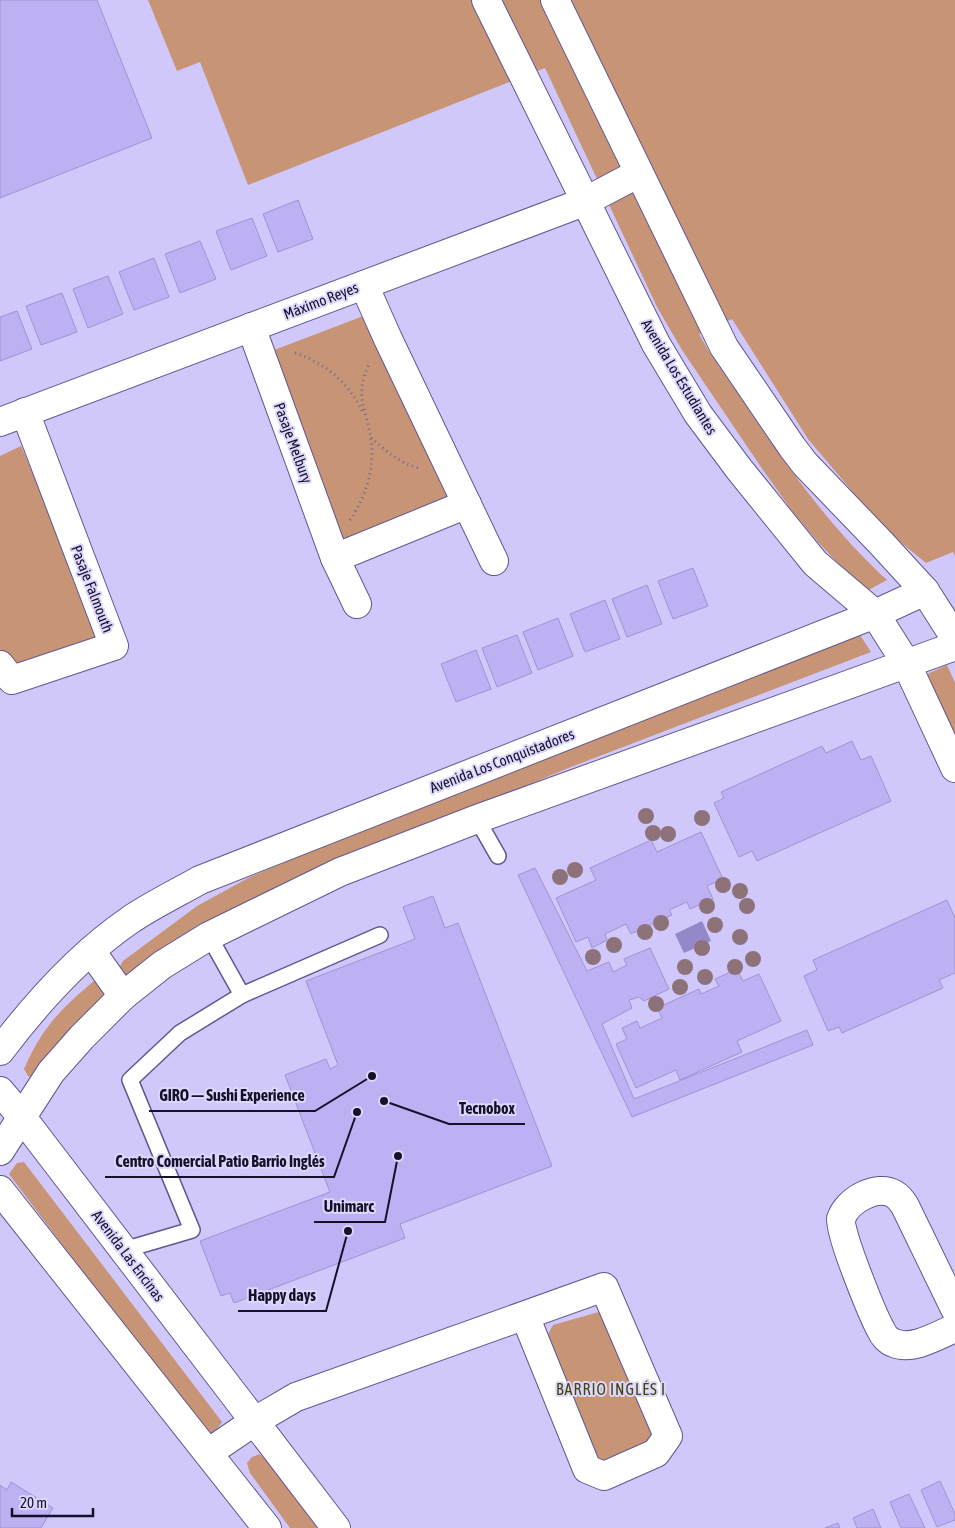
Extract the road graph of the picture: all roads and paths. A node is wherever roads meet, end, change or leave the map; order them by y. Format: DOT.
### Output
graph roads {
  1 [pos="486,0"];
  2 [pos="555,0"];
  3 [pos="639,173"];
  4 [pos="584,202"];
  5 [pos="364,285"];
  6 [pos="251,327"];
  7 [pos="388,339"];
  8 [pos="295,353"];
  9 [pos="12,417"];
  10 [pos="365,418"];
  11 [pos="370,438"];
  12 [pos="426,470"];
  13 [pos="467,504"];
  14 [pos="350,521"];
  15 [pos="336,558"];
  16 [pos="494,561"];
  17 [pos="925,591"];
  18 [pos="357,604"];
  19 [pos="875,614"];
  20 [pos="955,638"];
  21 [pos="955,646"];
  22 [pos="906,663"];
  23 [pos="0,665"];
  24 [pos="955,768"];
  25 [pos="477,819"];
  26 [pos="498,856"];
  27 [pos="380,935"];
  28 [pos="209,936"];
  29 [pos="91,951"];
  30 [pos="242,995"];
  31 [pos="123,996"];
  32 [pos="0,1051"];
  33 [pos="0,1091"];
  34 [pos="21,1116"];
  35 [pos="0,1151"];
  36 [pos="0,1190"];
  37 [pos="124,1250"];
  38 [pos="955,1309"];
  39 [pos="526,1316"];
  40 [pos="955,1328"];
  41 [pos="255,1421"];
  42 [pos="208,1453"];
  43 [pos="267,1528"];
  44 [pos="336,1528"];
  1 -- 4 [label="street, Avenida Los Estudiantes"];
  2 -- 3 [label="street"];
  3 -- 4 [label="street, Máximo Reyes"];
  3 -- 17 [label="street"];
  4 -- 5 [label="street, Máximo Reyes"];
  4 -- 19 [label="street, Avenida Los Estudiantes"];
  5 -- 6 [label="street, Máximo Reyes"];
  5 -- 7 [label="street"];
  6 -- 9 [label="street, Máximo Reyes"];
  6 -- 15 [label="street, Pasaje Melbury"];
  7 -- 10 [label="path"];
  7 -- 13 [label="street"];
  8 -- 10 [label="path"];
  9 -- 23 [label="street, Pasaje Falmouth"];
  10 -- 11 [label="path"];
  11 -- 12 [label="path"];
  11 -- 14 [label="path"];
  13 -- 15 [label="street"];
  13 -- 16 [label="street"];
  15 -- 18 [label="street, Pasaje Melbury"];
  17 -- 19 [label="street, Avenida Los Conquistadores"];
  17 -- 20 [label="street"];
  19 -- 22 [label="street, Avenida Los Estudiantes"];
  19 -- 29 [label="street, Avenida Los Conquistadores"];
  21 -- 22 [label="street"];
  22 -- 24 [label="street, Avenida Los Estudiantes"];
  22 -- 25 [label="street"];
  25 -- 26 [label="lane"];
  25 -- 28 [label="street"];
  27 -- 30 [label="lane"];
  28 -- 30 [label="lane"];
  28 -- 31 [label="street"];
  29 -- 31 [label="street"];
  29 -- 32 [label="street, Avenida Los Conquistadores"];
  30 -- 37 [label="lane"];
  31 -- 34 [label="street"];
  33 -- 34 [label="street, Avenida Las Encinas"];
  34 -- 35 [label="street"];
  34 -- 37 [label="street, Avenida Las Encinas"];
  36 -- 42 [label="street"];
  37 -- 41 [label="street, Avenida Las Encinas"];
  38 -- 40 [label="street"];
  39 -- 39 [label="street"];
  39 -- 41 [label="street"];
  41 -- 42 [label="street"];
  41 -- 44 [label="street, Avenida Las Encinas"];
  42 -- 43 [label="street"];
}
